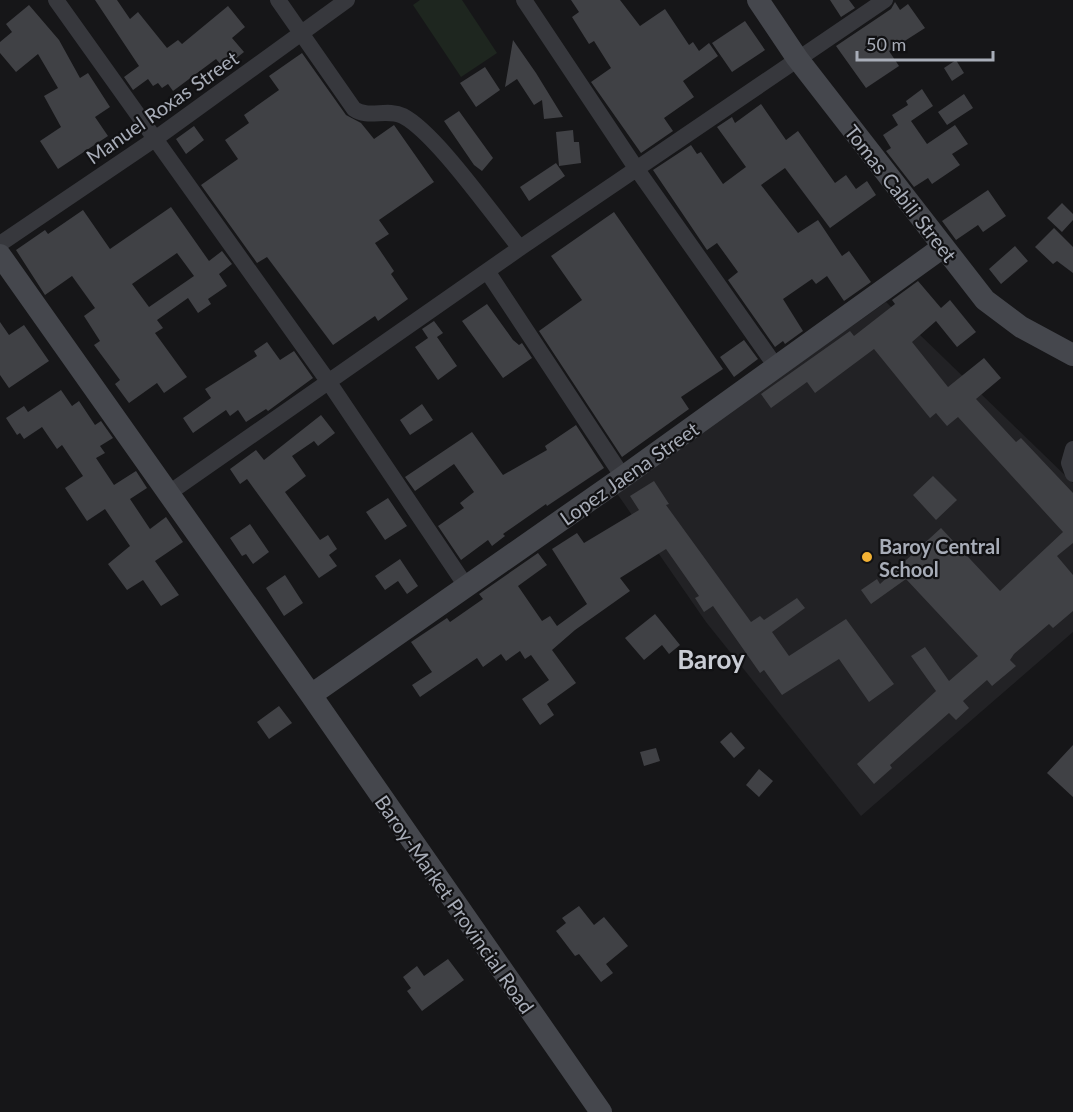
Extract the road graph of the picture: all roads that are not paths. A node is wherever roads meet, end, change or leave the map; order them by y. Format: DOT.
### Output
graph roads {
  1 [pos="56,0"];
  2 [pos="278,0"];
  3 [pos="347,0"];
  4 [pos="525,0"];
  5 [pos="758,0"];
  6 [pos="885,0"];
  7 [pos="300,34"];
  8 [pos="798,58"];
  9 [pos="155,139"];
  10 [pos="636,168"];
  11 [pos="0,244"];
  12 [pos="943,247"];
  13 [pos="520,248"];
  14 [pos="0,255"];
  15 [pos="487,271"];
  16 [pos="1073,355"];
  17 [pos="777,368"];
  18 [pos="328,381"];
  19 [pos="1073,449"];
  20 [pos="1073,474"];
  21 [pos="623,477"];
  22 [pos="169,493"];
  23 [pos="466,586"];
  24 [pos="311,695"];
  25 [pos="601,1112"];
  1 -- 9 [label="street"];
  2 -- 7 [label="street"];
  3 -- 7 [label="street, Manuel Roxas Street"];
  4 -- 10 [label="street"];
  5 -- 8 [label="street, Tomas Cabili Street"];
  6 -- 8 [label="street"];
  7 -- 9 [label="street, Manuel Roxas Street"];
  7 -- 13 [label="street"];
  8 -- 10 [label="street"];
  8 -- 12 [label="street, Tomas Cabili Street"];
  9 -- 11 [label="street, Manuel Roxas Street"];
  9 -- 18 [label="street"];
  10 -- 13 [label="street"];
  10 -- 17 [label="street"];
  12 -- 16 [label="street, Tomas Cabili Street"];
  12 -- 17 [label="street, Lopez Jaena Street"];
  13 -- 15 [label="street"];
  14 -- 22 [label="street, Baroy-Market Provincial Road"];
  15 -- 18 [label="street"];
  15 -- 21 [label="street"];
  17 -- 21 [label="street, Lopez Jaena Street"];
  18 -- 22 [label="street"];
  18 -- 23 [label="street"];
  19 -- 20 [label="street"];
  21 -- 23 [label="street, Lopez Jaena Street"];
  22 -- 24 [label="street, Baroy-Market Provincial Road"];
  23 -- 24 [label="street, Lopez Jaena Street"];
  24 -- 25 [label="street, Baroy-Market Provincial Road"];
}
